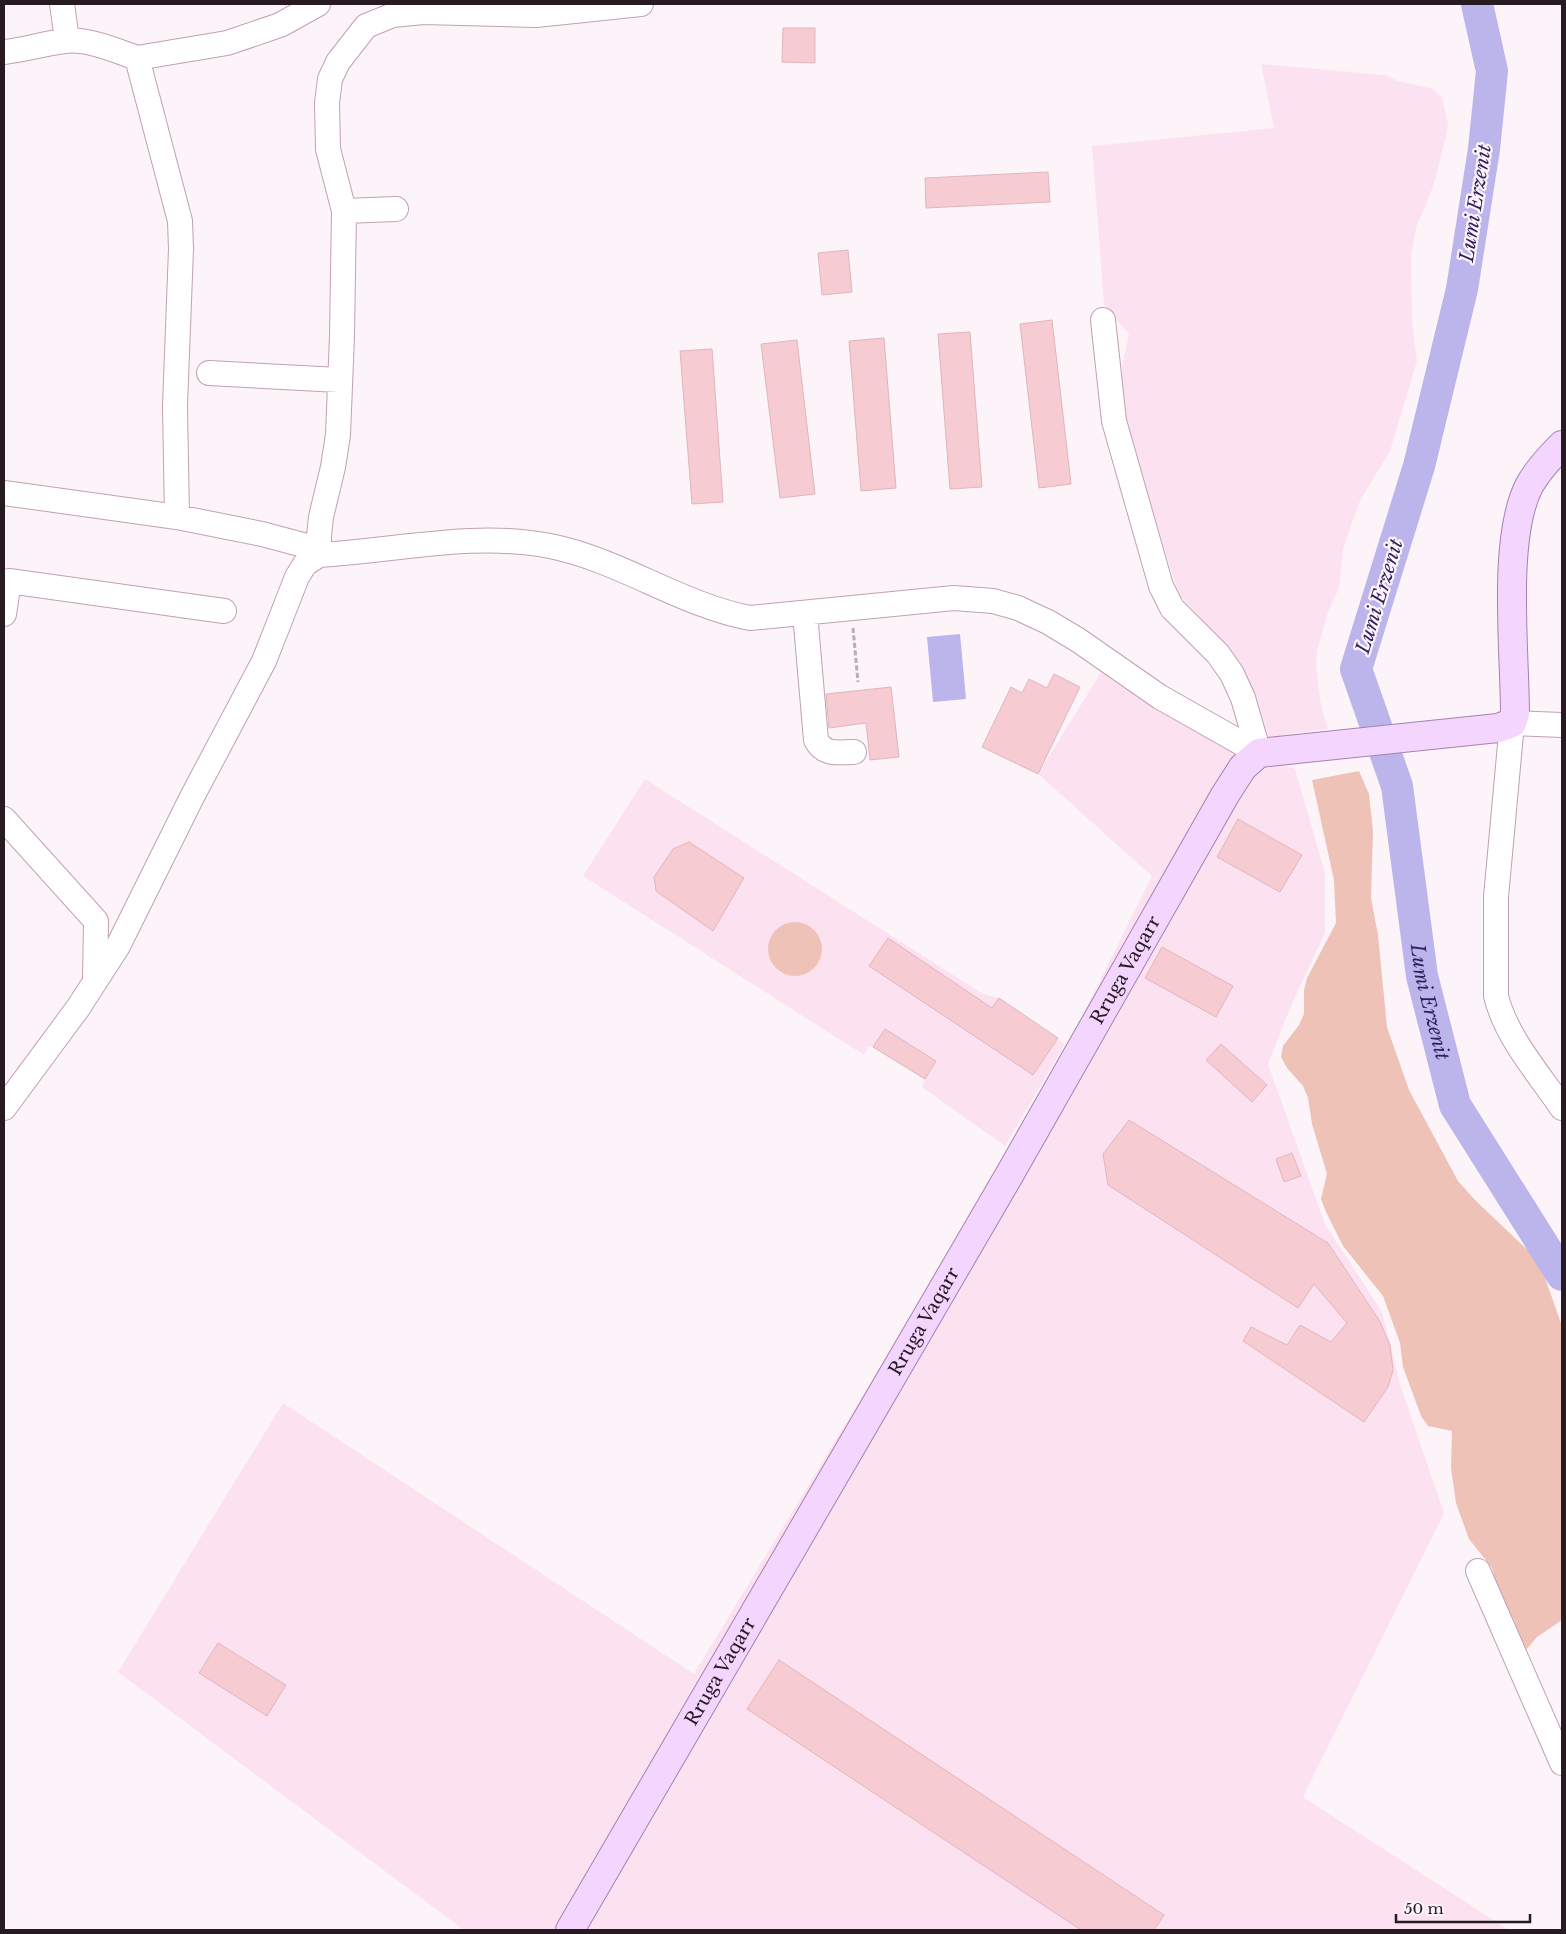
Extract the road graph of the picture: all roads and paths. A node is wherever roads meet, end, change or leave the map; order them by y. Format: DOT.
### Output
graph roads {
  1 [pos="62,4"];
  2 [pos="318,4"];
  3 [pos="641,4"];
  4 [pos="67,40"];
  5 [pos="4,52"];
  6 [pos="137,58"];
  7 [pos="396,209"];
  8 [pos="344,211"];
  9 [pos="1103,320"];
  10 [pos="210,373"];
  11 [pos="339,380"];
  12 [pos="1562,445"];
  13 [pos="4,492"];
  14 [pos="177,517"];
  15 [pos="319,555"];
  16 [pos="852,609"];
  17 [pos="224,611"];
  18 [pos="805,613"];
  19 [pos="4,614"];
  20 [pos="858,682"];
  21 [pos="1562,725"];
  22 [pos="1505,726"];
  23 [pos="854,752"];
  24 [pos="1259,753"];
  25 [pos="4,819"];
  26 [pos="95,981"];
  27 [pos="4,1108"];
  28 [pos="1562,1108"];
  29 [pos="1478,1570"];
  30 [pos="1562,1763"];
  31 [pos="570,1930"];
  1 -- 4 [label="street"];
  2 -- 6 [label="street"];
  3 -- 8 [label="street"];
  4 -- 5 [label="street"];
  4 -- 6 [label="street"];
  6 -- 14 [label="street"];
  7 -- 8 [label="street"];
  8 -- 11 [label="street"];
  9 -- 24 [label="street"];
  10 -- 11 [label="street"];
  11 -- 15 [label="street"];
  12 -- 22 [label="main road"];
  13 -- 14 [label="street"];
  14 -- 15 [label="street"];
  15 -- 18 [label="street"];
  15 -- 26 [label="street"];
  16 -- 18 [label="street"];
  16 -- 20 [label="path"];
  16 -- 24 [label="street"];
  17 -- 19 [label="street"];
  18 -- 23 [label="street"];
  21 -- 22 [label="street"];
  22 -- 24 [label="main road"];
  22 -- 28 [label="street"];
  24 -- 31 [label="main road, Rruga Vaqarr"];
  25 -- 26 [label="street"];
  26 -- 27 [label="street"];
  29 -- 30 [label="street"];
}
